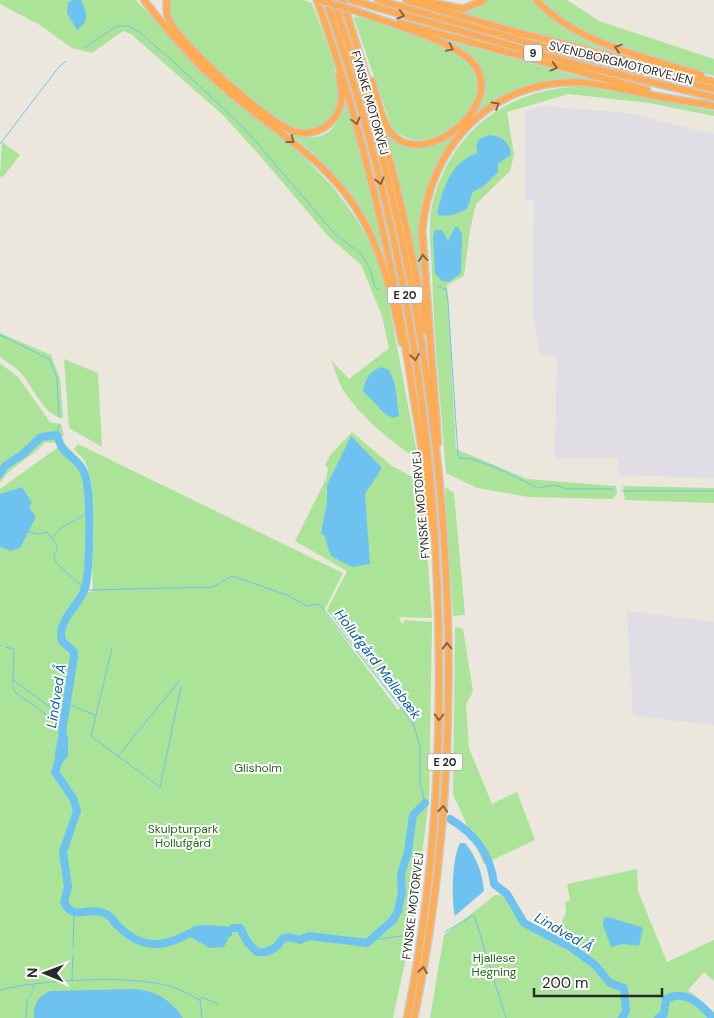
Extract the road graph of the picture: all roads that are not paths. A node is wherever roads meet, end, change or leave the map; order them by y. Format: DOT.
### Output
graph roads {
  1 [pos="144,0"];
  2 [pos="167,0"];
  3 [pos="318,0"];
  4 [pos="326,0"];
  5 [pos="334,0"];
  6 [pos="342,0"];
  7 [pos="352,0"];
  8 [pos="378,0"];
  9 [pos="406,0"];
  10 [pos="420,0"];
  11 [pos="484,0"];
  12 [pos="536,0"];
  13 [pos="356,11"];
  14 [pos="326,24"];
  15 [pos="354,36"];
  16 [pos="714,80"];
  17 [pos="714,90"];
  18 [pos="714,97"];
  19 [pos="697,103"];
  20 [pos="714,106"];
  21 [pos="433,376"];
  22 [pos="414,398"];
  23 [pos="441,504"];
  24 [pos="439,598"];
  25 [pos="407,1016"];
  26 [pos="414,1018"];
  1 -- 22 [label="highway, one-way"];
  2 -- 14 [label="highway"];
  3 -- 13 [label="highway, bridge"];
  3 -- 14 [label="highway"];
  4 -- 24 [label="highway, FYNSKE MOTORVEJ / E 20, one-way"];
  5 -- 23 [label="highway, FYNSKE MOTORVEJ / E 20"];
  6 -- 15 [label="highway"];
  7 -- 18 [label="highway, SVENDBORGMOTORVEJEN / 9, one-way"];
  8 -- 17 [label="highway, SVENDBORGMOTORVEJEN / 9"];
  9 -- 16 [label="highway"];
  10 -- 11 [label="highway"];
  16 -- 12 [label="highway, one-way"];
  13 -- 15 [label="highway, one-way"];
  13 -- 19 [label="highway, one-way"];
  14 -- 22 [label="highway, one-way"];
  15 -- 21 [label="highway"];
  19 -- 20 [label="highway"];
  21 -- 19 [label="highway, one-way"];
  21 -- 23 [label="highway"];
  22 -- 24 [label="highway"];
  26 -- 23 [label="highway, FYNSKE MOTORVEJ / E 20, one-way"];
  24 -- 25 [label="highway, FYNSKE MOTORVEJ / E 20, one-way"];
}
